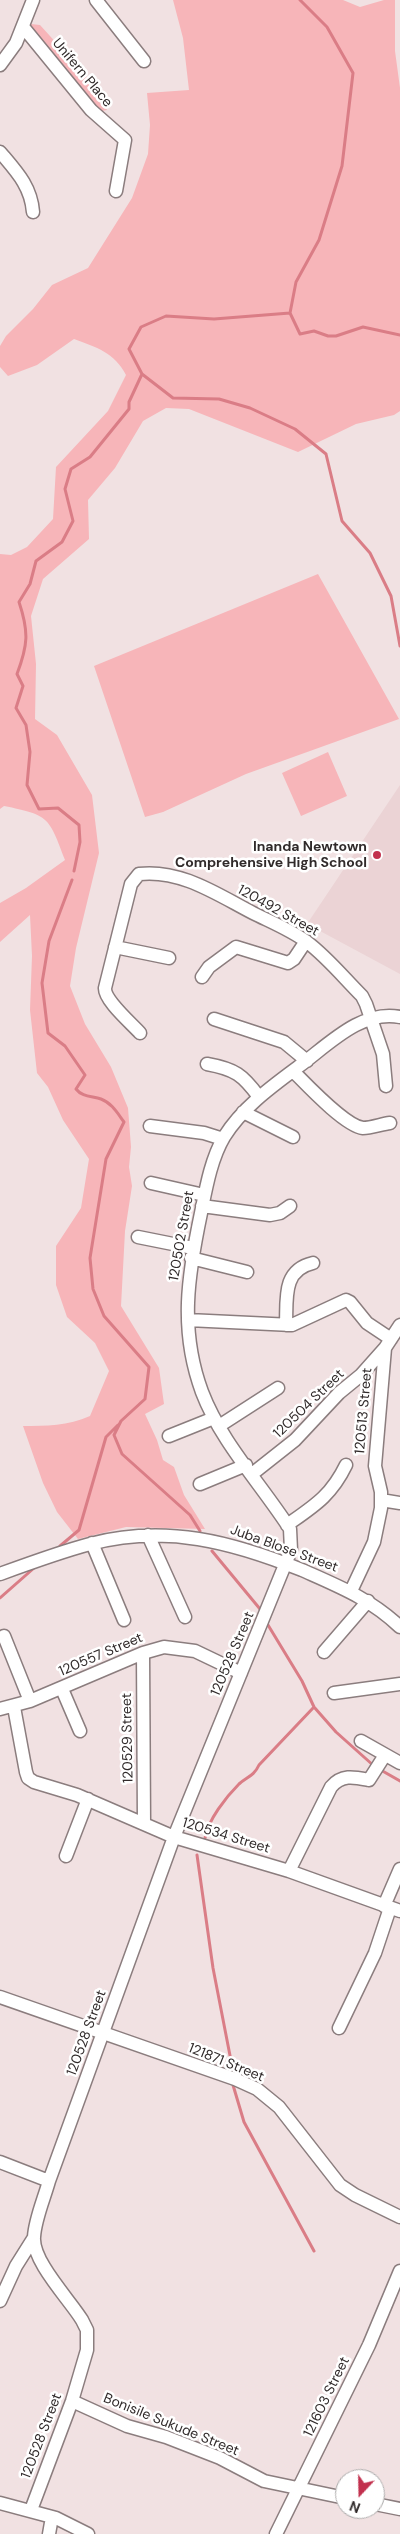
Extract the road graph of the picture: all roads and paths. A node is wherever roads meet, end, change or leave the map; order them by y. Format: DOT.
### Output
graph roads {
  1 [pos="33,0"];
  2 [pos="96,0"];
  3 [pos="24,28"];
  4 [pos="144,61"];
  5 [pos="0,65"];
  6 [pos="0,152"];
  7 [pos="116,191"];
  8 [pos="33,212"];
  9 [pos="306,941"];
  10 [pos="115,947"];
  11 [pos="169,958"];
  12 [pos="202,977"];
  13 [pos="400,1017"];
  14 [pos="214,1019"];
  15 [pos="370,1019"];
  16 [pos="140,1032"];
  17 [pos="307,1061"];
  18 [pos="207,1064"];
  19 [pos="293,1071"];
  20 [pos="386,1086"];
  21 [pos="259,1097"];
  22 [pos="244,1112"];
  23 [pos="390,1123"];
  24 [pos="150,1126"];
  25 [pos="293,1137"];
  26 [pos="223,1139"];
  27 [pos="151,1183"];
  28 [pos="203,1200"];
  29 [pos="290,1206"];
  30 [pos="138,1237"];
  31 [pos="192,1253"];
  32 [pos="313,1263"];
  33 [pos="247,1272"];
  34 [pos="188,1320"];
  35 [pos="286,1325"];
  36 [pos="400,1325"];
  37 [pos="388,1344"];
  38 [pos="278,1388"];
  39 [pos="217,1422"];
  40 [pos="169,1436"];
  41 [pos="346,1465"];
  42 [pos="249,1470"];
  43 [pos="200,1484"];
  44 [pos="381,1500"];
  45 [pos="400,1503"];
  46 [pos="287,1525"];
  47 [pos="148,1535"];
  48 [pos="92,1544"];
  49 [pos="287,1564"];
  50 [pos="0,1573"];
  51 [pos="350,1591"];
  52 [pos="368,1601"];
  53 [pos="185,1617"];
  54 [pos="124,1620"];
  55 [pos="400,1626"];
  56 [pos="4,1636"];
  57 [pos="324,1652"];
  58 [pos="143,1653"];
  59 [pos="241,1673"];
  60 [pos="399,1685"];
  61 [pos="62,1689"];
  62 [pos="334,1693"];
  63 [pos="30,1701"];
  64 [pos="14,1706"];
  65 [pos="0,1709"];
  66 [pos="80,1731"];
  67 [pos="361,1741"];
  68 [pos="400,1763"];
  69 [pos="377,1767"];
  70 [pos="88,1799"];
  71 [pos="144,1824"];
  72 [pos="174,1837"];
  73 [pos="66,1856"];
  74 [pos="400,1869"];
  75 [pos="289,1871"];
  76 [pos="391,1908"];
  77 [pos="0,1997"];
  78 [pos="339,2028"];
  79 [pos="102,2034"];
  80 [pos="0,2162"];
  81 [pos="50,2181"];
  82 [pos="400,2217"];
  83 [pos="33,2239"];
  84 [pos="400,2271"];
  85 [pos="0,2301"];
  86 [pos="72,2401"];
  87 [pos="298,2490"];
  88 [pos="335,2496"];
  89 [pos="0,2503"];
  90 [pos="385,2506"];
  91 [pos="400,2509"];
  92 [pos="31,2510"];
  93 [pos="52,2517"];
  94 [pos="49,2534"];
  95 [pos="88,2534"];
  96 [pos="276,2534"];
  1 -- 3 [label="street"];
  2 -- 4 [label="street"];
  3 -- 5 [label="street"];
  3 -- 7 [label="street, Unifern Place"];
  6 -- 8 [label="street"];
  9 -- 10 [label="street, 120492 Street"];
  9 -- 12 [label="street"];
  9 -- 15 [label="street, 120492 Street"];
  10 -- 11 [label="street"];
  10 -- 16 [label="street, 120492 Street"];
  13 -- 15 [label="street, 120502 Street"];
  14 -- 17 [label="street"];
  15 -- 17 [label="street, 120502 Street"];
  15 -- 20 [label="street, 120492 Street"];
  17 -- 19 [label="street, 120502 Street"];
  18 -- 21 [label="street"];
  19 -- 21 [label="street, 120502 Street"];
  19 -- 23 [label="street"];
  21 -- 22 [label="street, 120502 Street"];
  22 -- 25 [label="street"];
  22 -- 26 [label="street, 120502 Street"];
  24 -- 26 [label="street"];
  26 -- 28 [label="street, 120502 Street"];
  27 -- 28 [label="street"];
  28 -- 29 [label="street"];
  28 -- 31 [label="street, 120502 Street"];
  30 -- 31 [label="street"];
  31 -- 33 [label="street"];
  31 -- 34 [label="street, 120502 Street"];
  32 -- 35 [label="street"];
  34 -- 35 [label="street"];
  34 -- 39 [label="street, 120502 Street"];
  35 -- 37 [label="street"];
  36 -- 37 [label="street, 120504 Street"];
  37 -- 42 [label="street, 120504 Street"];
  37 -- 44 [label="street, 120513 Street"];
  38 -- 39 [label="street"];
  39 -- 40 [label="street"];
  39 -- 42 [label="street, 120502 Street"];
  41 -- 46 [label="street"];
  42 -- 43 [label="street, 120504 Street"];
  42 -- 46 [label="street, 120502 Street"];
  44 -- 45 [label="street"];
  44 -- 51 [label="street, 120513 Street"];
  46 -- 49 [label="street, 120502 Street"];
  47 -- 48 [label="street, Juba Blose Street"];
  47 -- 49 [label="street, Juba Blose Street"];
  47 -- 53 [label="street"];
  48 -- 50 [label="street, Juba Blose Street"];
  48 -- 54 [label="street"];
  49 -- 51 [label="street, Juba Blose Street"];
  49 -- 59 [label="street, 120528 Street"];
  51 -- 52 [label="street, Juba Blose Street"];
  52 -- 55 [label="street, Juba Blose Street"];
  52 -- 57 [label="street"];
  56 -- 63 [label="street"];
  58 -- 59 [label="street, 120557 Street"];
  58 -- 61 [label="street, 120557 Street"];
  58 -- 71 [label="street, 120529 Street"];
  59 -- 72 [label="street, 120528 Street"];
  60 -- 62 [label="street"];
  61 -- 63 [label="street, 120557 Street"];
  61 -- 66 [label="street"];
  63 -- 64 [label="street, 120557 Street"];
  64 -- 65 [label="street, 120557 Street"];
  64 -- 70 [label="street, 120534 Street"];
  67 -- 69 [label="street"];
  68 -- 69 [label="street"];
  69 -- 75 [label="street"];
  70 -- 71 [label="street, 120534 Street"];
  70 -- 73 [label="street"];
  71 -- 72 [label="street, 120534 Street"];
  72 -- 75 [label="street, 120534 Street"];
  72 -- 79 [label="street, 120528 Street"];
  74 -- 76 [label="street"];
  75 -- 76 [label="street, 120534 Street"];
  76 -- 78 [label="street"];
  77 -- 79 [label="street, 121871 Street"];
  79 -- 81 [label="street, 120528 Street"];
  79 -- 82 [label="street, 121871 Street"];
  80 -- 81 [label="street"];
  81 -- 83 [label="street, 120528 Street"];
  83 -- 85 [label="street"];
  83 -- 86 [label="street, 120528 Street"];
  84 -- 87 [label="street, 121603 Street"];
  86 -- 87 [label="street, Bonisile Sukude Street"];
  86 -- 92 [label="street, 120528 Street"];
  87 -- 88 [label="street, Bonisile Sukude Street"];
  87 -- 96 [label="street, 121603 Street"];
  89 -- 92 [label="street"];
  90 -- 91 [label="street"];
  92 -- 93 [label="street"];
  93 -- 94 [label="street"];
  93 -- 95 [label="street"];
}
